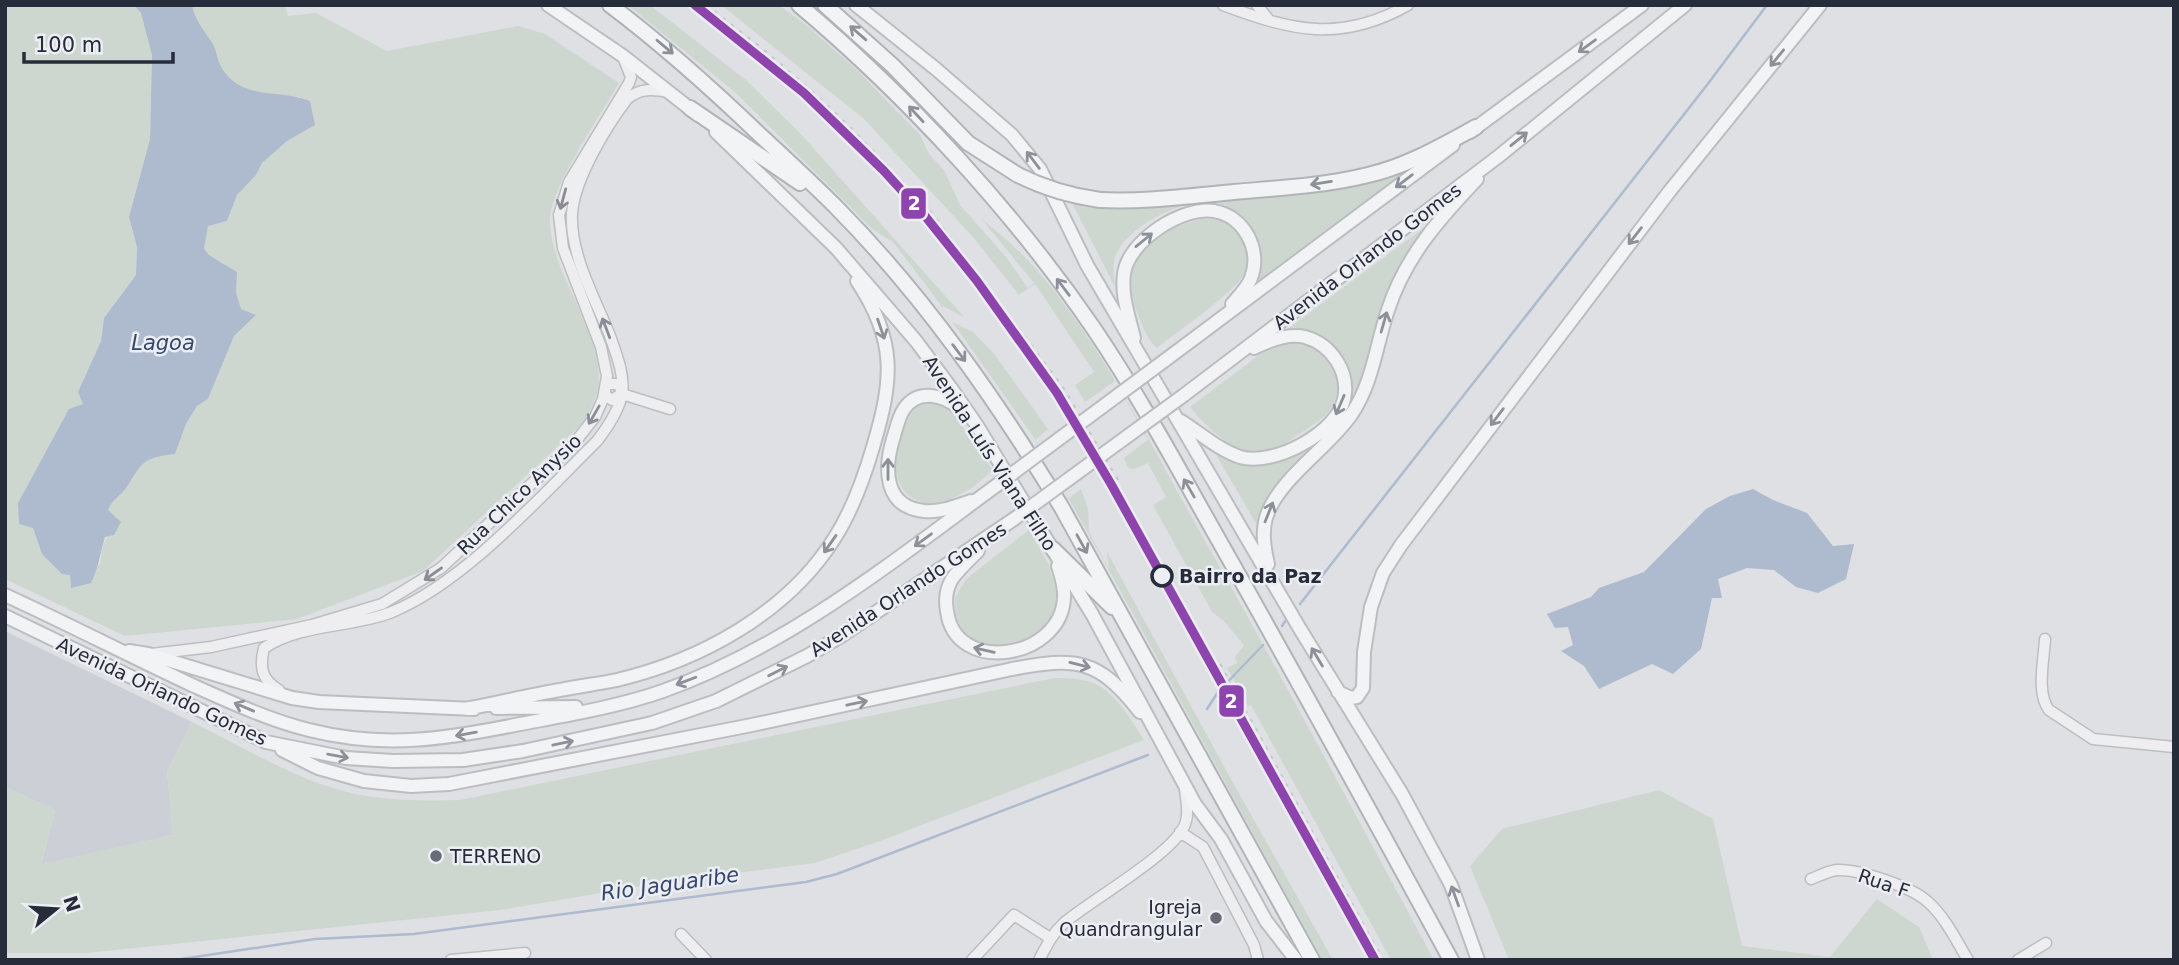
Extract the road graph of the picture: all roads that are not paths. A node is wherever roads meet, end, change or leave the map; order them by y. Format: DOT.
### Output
graph roads {
  1 [pos="548,5"];
  2 [pos="610,5"];
  3 [pos="799,5"];
  4 [pos="825,5"];
  5 [pos="856,5"];
  6 [pos="1223,5"];
  7 [pos="1257,5"];
  8 [pos="1408,5"];
  9 [pos="1642,5"];
  10 [pos="1685,5"];
  11 [pos="1819,5"];
  12 [pos="1271,22"];
  13 [pos="623,56"];
  14 [pos="669,92"];
  15 [pos="690,108"];
  16 [pos="1476,127"];
  17 [pos="1499,156"];
  18 [pos="836,207"];
  19 [pos="836,248"];
  20 [pos="1205,331"];
  21 [pos="1136,348"];
  22 [pos="1232,359"];
  23 [pos="605,388"];
  24 [pos="622,394"];
  25 [pos="670,409"];
  26 [pos="1178,419"];
  27 [pos="976,424"];
  28 [pos="978,499"];
  29 [pos="1000,529"];
  30 [pos="1052,546"];
  31 [pos="1273,580"];
  32 [pos="5,595"];
  33 [pos="5,616"];
  34 [pos="1123,619"];
  35 [pos="2045,639"];
  36 [pos="115,649"];
  37 [pos="148,654"];
  38 [pos="1338,692"];
  39 [pos="292,698"];
  40 [pos="608,706"];
  41 [pos="467,709"];
  42 [pos="1156,733"];
  43 [pos="266,742"];
  44 [pos="2174,747"];
  45 [pos="1184,785"];
  46 [pos="1207,822"];
  47 [pos="1183,828"];
  48 [pos="1811,879"];
  49 [pos="681,934"];
  50 [pos="1051,938"];
  51 [pos="2046,943"];
  52 [pos="525,953"];
  53 [pos="1967,959"];
  54 [pos="451,960"];
  55 [pos="706,960"];
  56 [pos="972,960"];
  57 [pos="1039,960"];
  58 [pos="1258,960"];
  59 [pos="1296,960"];
  60 [pos="1312,960"];
  61 [pos="1451,960"];
  62 [pos="1478,960"];
  63 [pos="2018,960"];
  1 -- 13 [label="main road, Avenida Luís Viana Filho"];
  2 -- 18 [label="highway, Avenida Luís Viana Filho, one-way"];
  61 -- 3 [label="highway, one-way"];
  16 -- 4 [label="highway, one-way, bridge"];
  21 -- 5 [label="main road, one-way"];
  6 -- 12 [label="street"];
  7 -- 12 [label="street"];
  8 -- 12 [label="street"];
  9 -- 16 [label="main road, Avenida Orlando Gomes, one-way"];
  17 -- 10 [label="main road, Avenida Orlando Gomes, one-way"];
  11 -- 38 [label="main road, one-way"];
  13 -- 14 [label="main road, Avenida Luís Viana Filho"];
  13 -- 23 [label="street, Rua Chico Anysio, one-way"];
  14 -- 15 [label="main road, Avenida Luís Viana Filho"];
  24 -- 14 [label="street, one-way"];
  15 -- 18 [label="highway"];
  15 -- 19 [label="main road, Avenida Luís Viana Filho"];
  16 -- 20 [label="main road, Avenida Orlando Gomes, one-way"];
  17 -- 22 [label="main road, Avenida Orlando Gomes"];
  31 -- 17 [label="main road, one-way"];
  18 -- 34 [label="highway, Avenida Luís Viana Filho, one-way"];
  19 -- 27 [label="main road, Avenida Luís Viana Filho"];
  19 -- 41 [label="main road, one-way"];
  21 -- 20 [label="main road, one-way"];
  20 -- 28 [label="main road, Avenida Orlando Gomes, bridge"];
  21 -- 26 [label="main road"];
  22 -- 26 [label="main road, one-way"];
  22 -- 29 [label="main road, Avenida Orlando Gomes, bridge"];
  23 -- 24 [label="street"];
  23 -- 37 [label="street, Rua Chico Anysio, one-way"];
  24 -- 25 [label="street"];
  24 -- 39 [label="street, Rua Chico Anysio"];
  26 -- 31 [label="main road"];
  28 -- 27 [label="main road, one-way"];
  27 -- 30 [label="main road, Avenida Luís Viana Filho"];
  28 -- 40 [label="main road, Avenida Orlando Gomes, one-way"];
  30 -- 29 [label="main road, one-way"];
  43 -- 29 [label="main road, Avenida Orlando Gomes, one-way"];
  30 -- 34 [label="highway"];
  30 -- 42 [label="main road, Avenida Luís Viana Filho"];
  38 -- 31 [label="main road, one-way"];
  32 -- 36 [label="main road, Avenida Orlando Gomes"];
  33 -- 43 [label="main road, Avenida Orlando Gomes"];
  34 -- 60 [label="highway, Avenida Luís Viana Filho"];
  35 -- 44 [label="street"];
  36 -- 37 [label="main road"];
  40 -- 36 [label="main road, Avenida Orlando Gomes, one-way"];
  37 -- 39 [label="main road"];
  62 -- 38 [label="main road, one-way"];
  39 -- 41 [label="main road"];
  40 -- 41 [label="main road"];
  43 -- 42 [label="main road, one-way"];
  42 -- 45 [label="main road, Avenida Luís Viana Filho"];
  45 -- 46 [label="main road, Avenida Luís Viana Filho"];
  45 -- 47 [label="street"];
  46 -- 47 [label="street"];
  46 -- 59 [label="main road, Avenida Luís Viana Filho"];
  47 -- 50 [label="street"];
  47 -- 58 [label="street"];
  48 -- 53 [label="street, Rua F"];
  49 -- 55 [label="street"];
  50 -- 56 [label="street"];
  50 -- 57 [label="street"];
  51 -- 63 [label="street"];
  52 -- 54 [label="street"];
}
